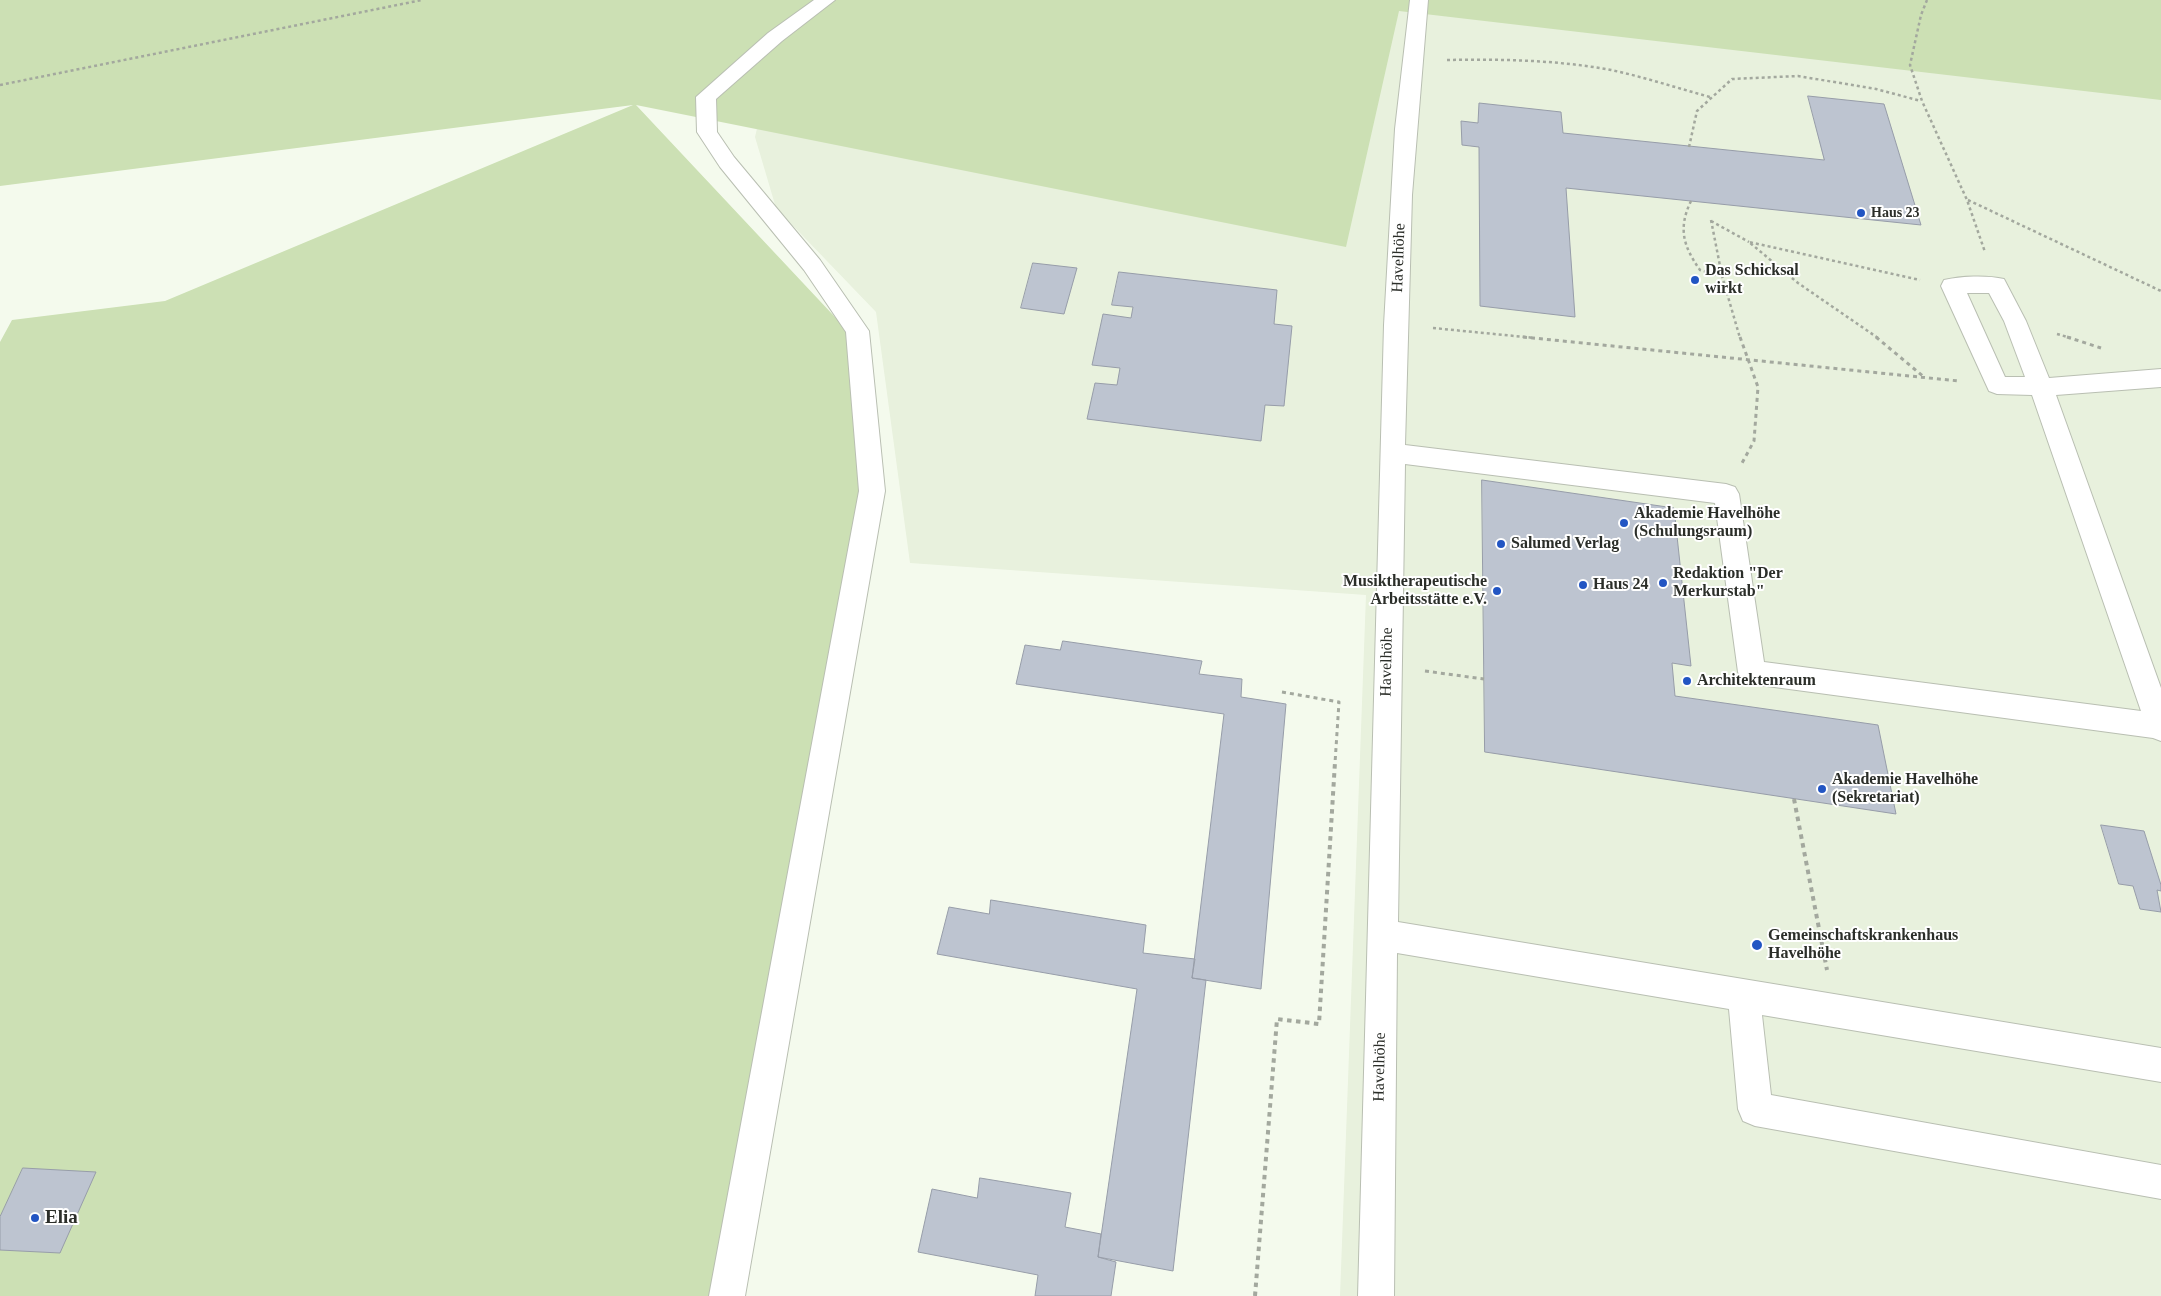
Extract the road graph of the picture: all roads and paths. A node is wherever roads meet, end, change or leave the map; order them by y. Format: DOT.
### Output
graph roads {
  1 [pos="422,0"];
  2 [pos="826,0"];
  3 [pos="1419,0"];
  4 [pos="1927,0"];
  5 [pos="1411,61"];
  6 [pos="0,85"];
  7 [pos="1710,98"];
  8 [pos="1922,101"];
  9 [pos="1689,146"];
  10 [pos="1967,200"];
  11 [pos="1691,201"];
  12 [pos="1749,242"];
  13 [pos="1722,276"];
  14 [pos="1952,286"];
  15 [pos="1996,286"];
  16 [pos="2161,291"];
  17 [pos="2015,321"];
  18 [pos="1396,324"];
  19 [pos="2106,350"];
  20 [pos="1746,359"];
  21 [pos="1924,378"];
  22 [pos="2161,378"];
  23 [pos="1997,385"];
  24 [pos="2041,388"];
  25 [pos="1392,452"];
  26 [pos="1726,494"];
  27 [pos="1387,665"];
  28 [pos="1484,679"];
  29 [pos="1282,692"];
  30 [pos="2161,727"];
  31 [pos="1794,799"];
  32 [pos="1382,935"];
  33 [pos="1744,995"];
  34 [pos="1836,1011"];
  35 [pos="2161,1065"];
  36 [pos="2161,1182"];
  37 [pos="727,1296"];
  38 [pos="1254,1296"];
  39 [pos="1376,1296"];
  1 -- 6 [label="path"];
  2 -- 37 [label="lane"];
  3 -- 5 [label="lane, Havelhöhe"];
  4 -- 8 [label="path"];
  5 -- 7 [label="path"];
  5 -- 18 [label="lane, Havelhöhe"];
  7 -- 8 [label="path"];
  7 -- 9 [label="path"];
  8 -- 10 [label="path"];
  10 -- 15 [label="path"];
  10 -- 16 [label="path"];
  11 -- 13 [label="path"];
  12 -- 13 [label="path"];
  12 -- 14 [label="path"];
  12 -- 21 [label="path"];
  13 -- 20 [label="path"];
  14 -- 15 [label="lane"];
  14 -- 23 [label="lane"];
  15 -- 17 [label="lane"];
  17 -- 19 [label="path"];
  17 -- 24 [label="lane"];
  18 -- 20 [label="path"];
  18 -- 25 [label="lane, Havelhöhe"];
  20 -- 21 [label="path"];
  20 -- 26 [label="path"];
  21 -- 23 [label="path"];
  22 -- 24 [label="lane"];
  23 -- 24 [label="lane"];
  24 -- 30 [label="lane"];
  25 -- 26 [label="lane"];
  25 -- 27 [label="lane, Havelhöhe"];
  26 -- 30 [label="lane"];
  27 -- 28 [label="path"];
  27 -- 32 [label="lane, Havelhöhe"];
  29 -- 38 [label="path"];
  31 -- 34 [label="path"];
  32 -- 33 [label="lane"];
  32 -- 39 [label="lane, Havelhöhe"];
  33 -- 34 [label="lane"];
  33 -- 36 [label="lane"];
  34 -- 35 [label="lane"];
}
